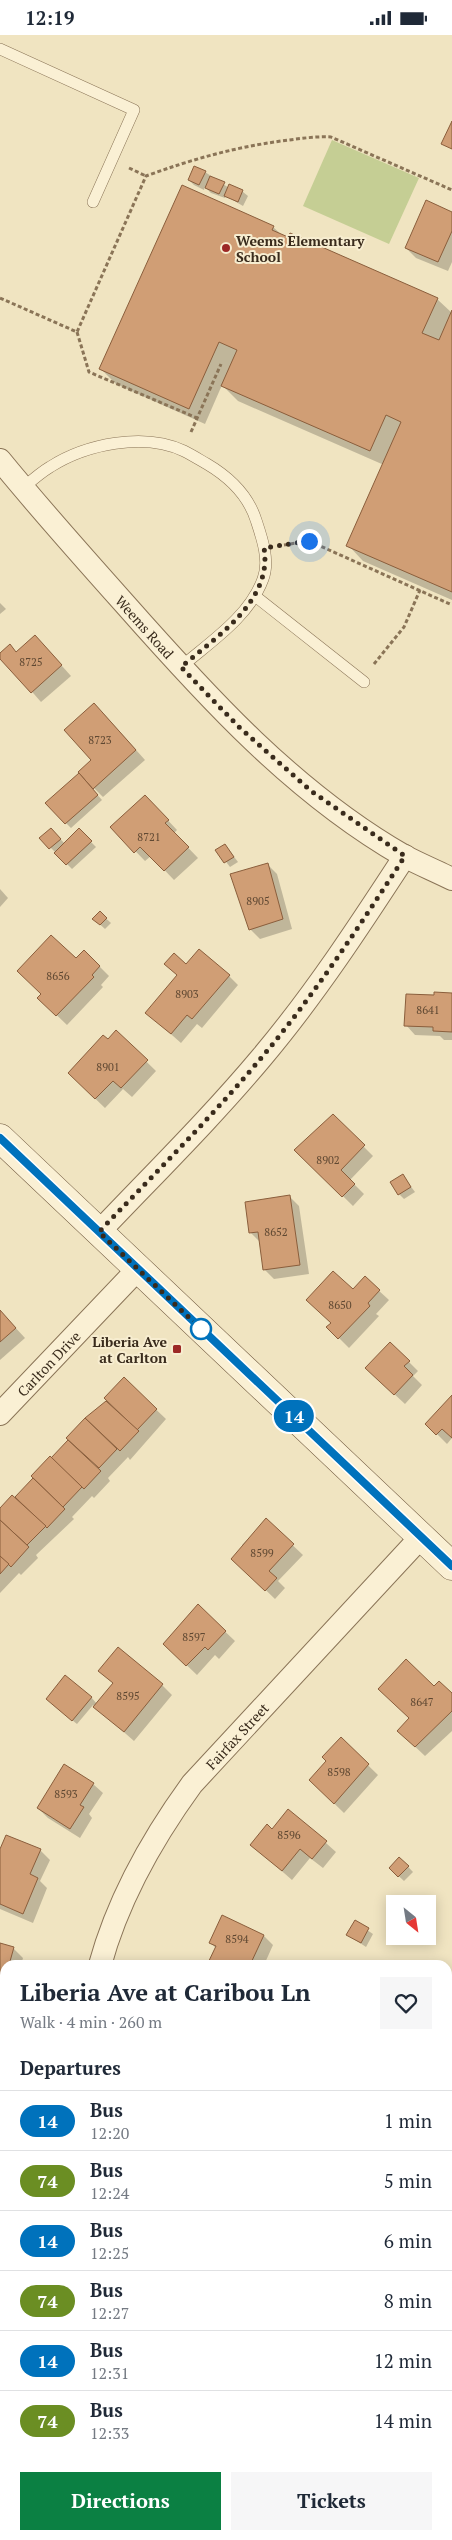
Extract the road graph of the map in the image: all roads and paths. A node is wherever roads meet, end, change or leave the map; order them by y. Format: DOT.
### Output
graph roads {
  1 [pos="0,49"];
  2 [pos="452,190"];
  3 [pos="93,202"];
  4 [pos="0,298"];
  5 [pos="77,332"];
  6 [pos="221,364"];
  7 [pos="197,418"];
  8 [pos="183,450"];
  9 [pos="0,460"];
  10 [pos="23,488"];
  11 [pos="264,548"];
  12 [pos="420,590"];
  13 [pos="255,596"];
  14 [pos="452,605"];
  15 [pos="181,667"];
  16 [pos="363,681"];
  17 [pos="405,856"];
  18 [pos="452,879"];
  19 [pos="0,1138"];
  20 [pos="99,1232"];
  21 [pos="138,1269"];
  22 [pos="0,1414"];
  23 [pos="421,1537"];
  24 [pos="452,1566"];
  25 [pos="101,1960"];
  1 -- 3 [label="lane"];
  2 -- 5 [label="path"];
  4 -- 5 [label="path"];
  5 -- 7 [label="path"];
  6 -- 7 [label="path"];
  7 -- 8 [label="path"];
  8 -- 10 [label="lane"];
  8 -- 11 [label="lane"];
  9 -- 10 [label="street, Weems Road"];
  10 -- 15 [label="street, Weems Road"];
  11 -- 12 [label="path"];
  11 -- 13 [label="lane"];
  12 -- 14 [label="path"];
  12 -- 16 [label="path"];
  13 -- 15 [label="lane"];
  13 -- 16 [label="lane"];
  15 -- 17 [label="street, Weems Road"];
  17 -- 18 [label="street, Weems Road"];
  17 -- 20 [label="street"];
  19 -- 20 [label="main road"];
  20 -- 21 [label="main road"];
  21 -- 22 [label="street, Carlton Drive"];
  21 -- 23 [label="main road"];
  23 -- 24 [label="main road"];
  23 -- 25 [label="street, Fairfax Street"];
}
